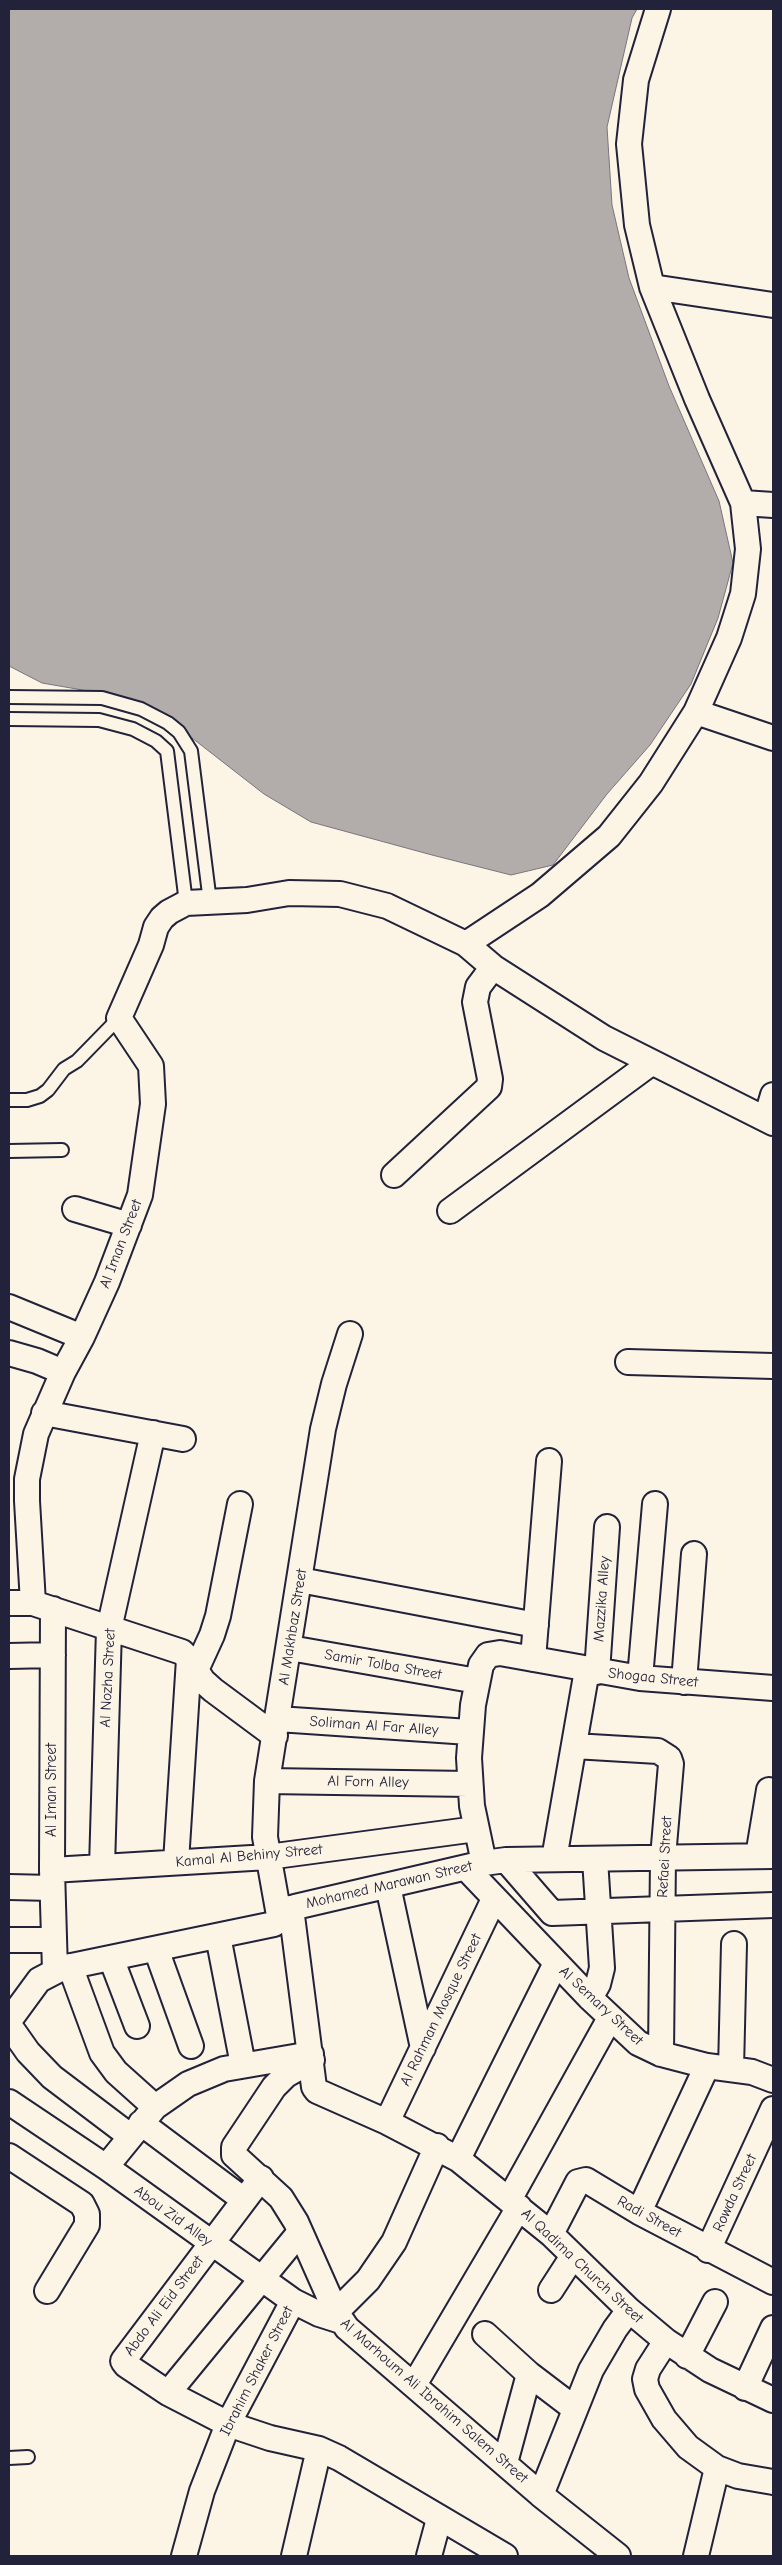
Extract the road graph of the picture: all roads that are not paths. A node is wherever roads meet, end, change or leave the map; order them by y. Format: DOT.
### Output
graph roads {
  1 [pos="658,9"];
  2 [pos="652,287"];
  3 [pos="773,305"];
  4 [pos="744,503"];
  5 [pos="773,505"];
  6 [pos="9,697"];
  7 [pos="696,712"];
  8 [pos="153,715"];
  9 [pos="9,719"];
  10 [pos="143,735"];
  11 [pos="773,738"];
  12 [pos="198,902"];
  13 [pos="466,944"];
  14 [pos="493,967"];
  15 [pos="119,1018"];
  16 [pos="650,1063"];
  17 [pos="773,1095"];
  18 [pos="9,1100"];
  19 [pos="770,1121"];
  20 [pos="62,1150"];
  21 [pos="9,1151"];
  22 [pos="394,1175"];
  23 [pos="75,1209"];
  24 [pos="450,1211"];
  25 [pos="129,1225"];
  26 [pos="9,1307"];
  27 [pos="350,1334"];
  28 [pos="82,1337"];
  29 [pos="9,1353"];
  30 [pos="628,1362"];
  31 [pos="773,1366"];
  32 [pos="63,1372"];
  33 [pos="44,1414"];
  34 [pos="153,1433"];
  35 [pos="183,1439"];
  36 [pos="549,1461"];
  37 [pos="240,1504"];
  38 [pos="655,1504"];
  39 [pos="607,1527"];
  40 [pos="694,1554"];
  41 [pos="300,1580"];
  42 [pos="9,1603"];
  43 [pos="43,1606"];
  44 [pos="536,1625"];
  45 [pos="109,1629"];
  46 [pos="290,1648"];
  47 [pos="53,1655"];
  48 [pos="9,1656"];
  49 [pos="533,1659"];
  50 [pos="192,1664"];
  51 [pos="592,1671"];
  52 [pos="640,1678"];
  53 [pos="477,1681"];
  54 [pos="684,1682"];
  55 [pos="773,1688"];
  56 [pos="276,1728"];
  57 [pos="470,1732"];
  58 [pos="574,1746"];
  59 [pos="267,1781"];
  60 [pos="470,1784"];
  61 [pos="769,1790"];
  62 [pos="476,1828"];
  63 [pos="766,1856"];
  64 [pos="268,1857"];
  65 [pos="663,1858"];
  66 [pos="554,1859"];
  67 [pos="596,1859"];
  68 [pos="176,1862"];
  69 [pos="485,1864"];
  70 [pos="102,1867"];
  71 [pos="52,1879"];
  72 [pos="388,1886"];
  73 [pos="9,1887"];
  74 [pos="494,1899"];
  75 [pos="773,1905"];
  76 [pos="662,1908"];
  77 [pos="598,1910"];
  78 [pos="286,1915"];
  79 [pos="218,1936"];
  80 [pos="9,1940"];
  81 [pos="54,1940"];
  82 [pos="734,1944"];
  83 [pos="156,1949"];
  84 [pos="112,1958"];
  85 [pos="556,1963"];
  86 [pos="63,1969"];
  87 [pos="590,1998"];
  88 [pos="610,2018"];
  89 [pos="9,2021"];
  90 [pos="9,2025"];
  91 [pos="137,2026"];
  92 [pos="191,2046"];
  93 [pos="423,2048"];
  94 [pos="661,2054"];
  95 [pos="311,2057"];
  96 [pos="243,2064"];
  97 [pos="707,2066"];
  98 [pos="731,2069"];
  99 [pos="773,2080"];
  100 [pos="9,2102"];
  101 [pos="773,2109"];
  102 [pos="142,2122"];
  103 [pos="387,2122"];
  104 [pos="436,2146"];
  105 [pos="9,2156"];
  106 [pos="458,2159"];
  107 [pos="106,2167"];
  108 [pos="261,2178"];
  109 [pos="244,2200"];
  110 [pos="514,2204"];
  111 [pos="639,2212"];
  112 [pos="300,2232"];
  113 [pos="551,2234"];
  114 [pos="211,2244"];
  115 [pos="708,2250"];
  116 [pos="573,2256"];
  117 [pos="772,2279"];
  118 [pos="263,2280"];
  119 [pos="551,2290"];
  120 [pos="46,2291"];
  121 [pos="293,2301"];
  122 [pos="715,2302"];
  123 [pos="629,2310"];
  124 [pos="339,2317"];
  125 [pos="773,2328"];
  126 [pos="485,2334"];
  127 [pos="666,2341"];
  128 [pos="687,2356"];
  129 [pos="529,2374"];
  130 [pos="414,2385"];
  131 [pos="745,2388"];
  132 [pos="168,2393"];
  133 [pos="773,2400"];
  134 [pos="575,2410"];
  135 [pos="228,2424"];
  136 [pos="319,2449"];
  137 [pos="28,2457"];
  138 [pos="9,2458"];
  139 [pos="505,2464"];
  140 [pos="717,2468"];
  141 [pos="773,2482"];
  142 [pos="541,2495"];
  143 [pos="438,2519"];
  144 [pos="184,2556"];
  145 [pos="294,2556"];
  146 [pos="429,2556"];
  147 [pos="505,2556"];
  148 [pos="618,2556"];
  149 [pos="696,2556"];
  1 -- 2 [label="street"];
  2 -- 3 [label="street"];
  2 -- 4 [label="street"];
  4 -- 5 [label="street"];
  4 -- 7 [label="street"];
  6 -- 8 [label="lane"];
  7 -- 11 [label="street"];
  7 -- 13 [label="street"];
  8 -- 10 [label="lane"];
  8 -- 12 [label="lane"];
  9 -- 10 [label="lane"];
  10 -- 12 [label="lane"];
  12 -- 13 [label="street"];
  12 -- 15 [label="street"];
  13 -- 14 [label="street"];
  14 -- 16 [label="street"];
  14 -- 22 [label="street"];
  15 -- 18 [label="lane"];
  15 -- 25 [label="street, Al Iman Street"];
  16 -- 19 [label="street"];
  16 -- 24 [label="street"];
  17 -- 19 [label="street"];
  20 -- 21 [label="lane"];
  23 -- 25 [label="street"];
  25 -- 28 [label="street, Al Iman Street"];
  26 -- 28 [label="street"];
  27 -- 41 [label="street, Al Makhbaz Street"];
  28 -- 32 [label="street, Al Iman Street"];
  29 -- 32 [label="street"];
  30 -- 31 [label="street"];
  32 -- 33 [label="street, Al Iman Street"];
  33 -- 34 [label="street"];
  33 -- 43 [label="street, Al Iman Street"];
  34 -- 35 [label="street"];
  34 -- 45 [label="street, Al Nozha Street"];
  36 -- 44 [label="street"];
  37 -- 50 [label="street"];
  38 -- 52 [label="street"];
  39 -- 51 [label="street, Mazzika Alley"];
  40 -- 54 [label="street"];
  41 -- 44 [label="street"];
  41 -- 46 [label="street, Al Makhbaz Street"];
  42 -- 43 [label="street"];
  43 -- 45 [label="street"];
  43 -- 47 [label="street, Al Iman Street"];
  44 -- 49 [label="street"];
  45 -- 50 [label="street"];
  45 -- 70 [label="street, Al Nozha Street"];
  46 -- 53 [label="street, Samir Tolba Street"];
  46 -- 56 [label="street, Al Makhbaz Street"];
  47 -- 48 [label="street"];
  47 -- 71 [label="street, Al Iman Street"];
  49 -- 51 [label="street, Shogaa Street"];
  49 -- 53 [label="street, Shogaa Street"];
  50 -- 56 [label="street"];
  50 -- 68 [label="street"];
  51 -- 52 [label="street, Shogaa Street"];
  51 -- 58 [label="street, Mazzika Alley"];
  52 -- 54 [label="street, Shogaa Street"];
  53 -- 57 [label="street, Shogaa Street"];
  54 -- 55 [label="street, Shogaa Street"];
  56 -- 57 [label="street, Soliman Al Far Alley"];
  56 -- 59 [label="street, Al Makhbaz Street"];
  57 -- 60 [label="street, Shogaa Street"];
  58 -- 65 [label="street, Refaei Street"];
  58 -- 66 [label="street, Mazzika Alley"];
  59 -- 60 [label="street, Al Forn Alley"];
  59 -- 64 [label="street, Al Makhbaz Street"];
  60 -- 62 [label="street, Shogaa Street"];
  61 -- 63 [label="street"];
  62 -- 64 [label="street, Kamal Al Behiny Street"];
  62 -- 69 [label="street, Shogaa Street"];
  63 -- 65 [label="street, Mohamed Marawan Street"];
  64 -- 68 [label="street, Kamal Al Behiny Street"];
  64 -- 78 [label="street, Al Makhbaz Street"];
  65 -- 67 [label="street, Mohamed Marawan Street"];
  65 -- 76 [label="street, Refaei Street"];
  66 -- 67 [label="street, Mohamed Marawan Street"];
  66 -- 69 [label="street, Mohamed Marawan Street"];
  67 -- 77 [label="street"];
  68 -- 70 [label="street, Kamal Al Behiny Street"];
  69 -- 72 [label="street, Mohamed Marawan Street"];
  69 -- 74 [label="street, Al Semary Street"];
  69 -- 77 [label="street"];
  70 -- 71 [label="street, Kamal Al Behiny Street"];
  71 -- 73 [label="street, Kamal Al Behiny Street"];
  71 -- 81 [label="street, Al Iman Street"];
  72 -- 78 [label="street, Mohamed Marawan Street"];
  72 -- 93 [label="street"];
  74 -- 85 [label="street, Al Semary Street"];
  74 -- 93 [label="street, Al Rahman Mosque Street"];
  75 -- 76 [label="street"];
  76 -- 77 [label="street"];
  76 -- 94 [label="street, Refaei Street"];
  77 -- 87 [label="street"];
  78 -- 79 [label="street, Mohamed Marawan Street"];
  78 -- 95 [label="street, Al Qadima Church Street"];
  79 -- 83 [label="street, Mohamed Marawan Street"];
  79 -- 96 [label="street"];
  80 -- 81 [label="street"];
  81 -- 86 [label="street, Al Iman Street"];
  82 -- 98 [label="street"];
  83 -- 84 [label="street, Mohamed Marawan Street"];
  83 -- 92 [label="street"];
  84 -- 86 [label="street, Mohamed Marawan Street"];
  84 -- 91 [label="street"];
  85 -- 87 [label="street, Al Semary Street"];
  85 -- 106 [label="street"];
  86 -- 89 [label="street, Mohamed Marawan Street"];
  86 -- 102 [label="street, Al Iman Street"];
  87 -- 88 [label="street, Al Semary Street"];
  88 -- 94 [label="street, Al Semary Street"];
  88 -- 110 [label="street"];
  90 -- 102 [label="street"];
  93 -- 103 [label="street, Al Rahman Mosque Street"];
  94 -- 97 [label="street, Al Semary Street"];
  95 -- 96 [label="street"];
  95 -- 103 [label="street, Al Qadima Church Street"];
  95 -- 108 [label="street, Al Marhoum Ali Ibrahim Salem Street"];
  96 -- 102 [label="street"];
  97 -- 98 [label="street, Al Semary Street"];
  97 -- 111 [label="street"];
  98 -- 99 [label="street, Al Semary Street"];
  100 -- 107 [label="street, Abou Zid Alley"];
  101 -- 115 [label="street, Rowda Street"];
  102 -- 107 [label="street"];
  102 -- 109 [label="street"];
  103 -- 104 [label="street, Al Qadima Church Street"];
  104 -- 106 [label="street, Al Qadima Church Street"];
  104 -- 124 [label="street"];
  105 -- 120 [label="street"];
  106 -- 110 [label="street, Al Qadima Church Street"];
  107 -- 114 [label="street, Abou Zid Alley"];
  108 -- 109 [label="street, Abdo Ali Eid Street"];
  108 -- 112 [label="street, Al Marhoum Ali Ibrahim Salem Street"];
  109 -- 114 [label="street, Abdo Ali Eid Street"];
  110 -- 113 [label="street, Al Qadima Church Street"];
  110 -- 130 [label="street"];
  111 -- 113 [label="street, Radi Street"];
  111 -- 115 [label="street, Radi Street"];
  112 -- 118 [label="street"];
  112 -- 124 [label="street, Al Marhoum Ali Ibrahim Salem Street"];
  113 -- 116 [label="street, Al Qadima Church Street"];
  114 -- 118 [label="street, Abou Zid Alley"];
  114 -- 132 [label="street, Abdo Ali Eid Street"];
  115 -- 117 [label="street, Radi Street"];
  116 -- 119 [label="street"];
  116 -- 123 [label="street, Al Qadima Church Street"];
  118 -- 121 [label="street, Abou Zid Alley"];
  118 -- 132 [label="street"];
  121 -- 124 [label="street, Abou Zid Alley"];
  121 -- 135 [label="street, Ibrahim Shaker Street"];
  122 -- 128 [label="street"];
  123 -- 127 [label="street, Al Qadima Church Street"];
  123 -- 134 [label="street"];
  124 -- 130 [label="street, Al Marhoum Ali Ibrahim Salem Street"];
  125 -- 131 [label="street"];
  126 -- 129 [label="street"];
  127 -- 128 [label="street, Al Qadima Church Street"];
  127 -- 140 [label="street"];
  128 -- 131 [label="street, Al Qadima Church Street"];
  129 -- 134 [label="street"];
  129 -- 139 [label="street"];
  130 -- 139 [label="street, Al Marhoum Ali Ibrahim Salem Street"];
  131 -- 133 [label="street, Al Qadima Church Street"];
  132 -- 135 [label="street, Abdo Ali Eid Street"];
  134 -- 142 [label="street"];
  135 -- 136 [label="street, Abdo Ali Eid Street"];
  135 -- 144 [label="street, Ibrahim Shaker Street"];
  136 -- 143 [label="street, Abdo Ali Eid Street"];
  136 -- 145 [label="street"];
  137 -- 138 [label="lane"];
  139 -- 142 [label="street, Al Marhoum Ali Ibrahim Salem Street"];
  140 -- 141 [label="street"];
  140 -- 149 [label="street"];
  142 -- 148 [label="street, Al Marhoum Ali Ibrahim Salem Street"];
  143 -- 146 [label="street"];
  143 -- 147 [label="street, Abdo Ali Eid Street"];
}
